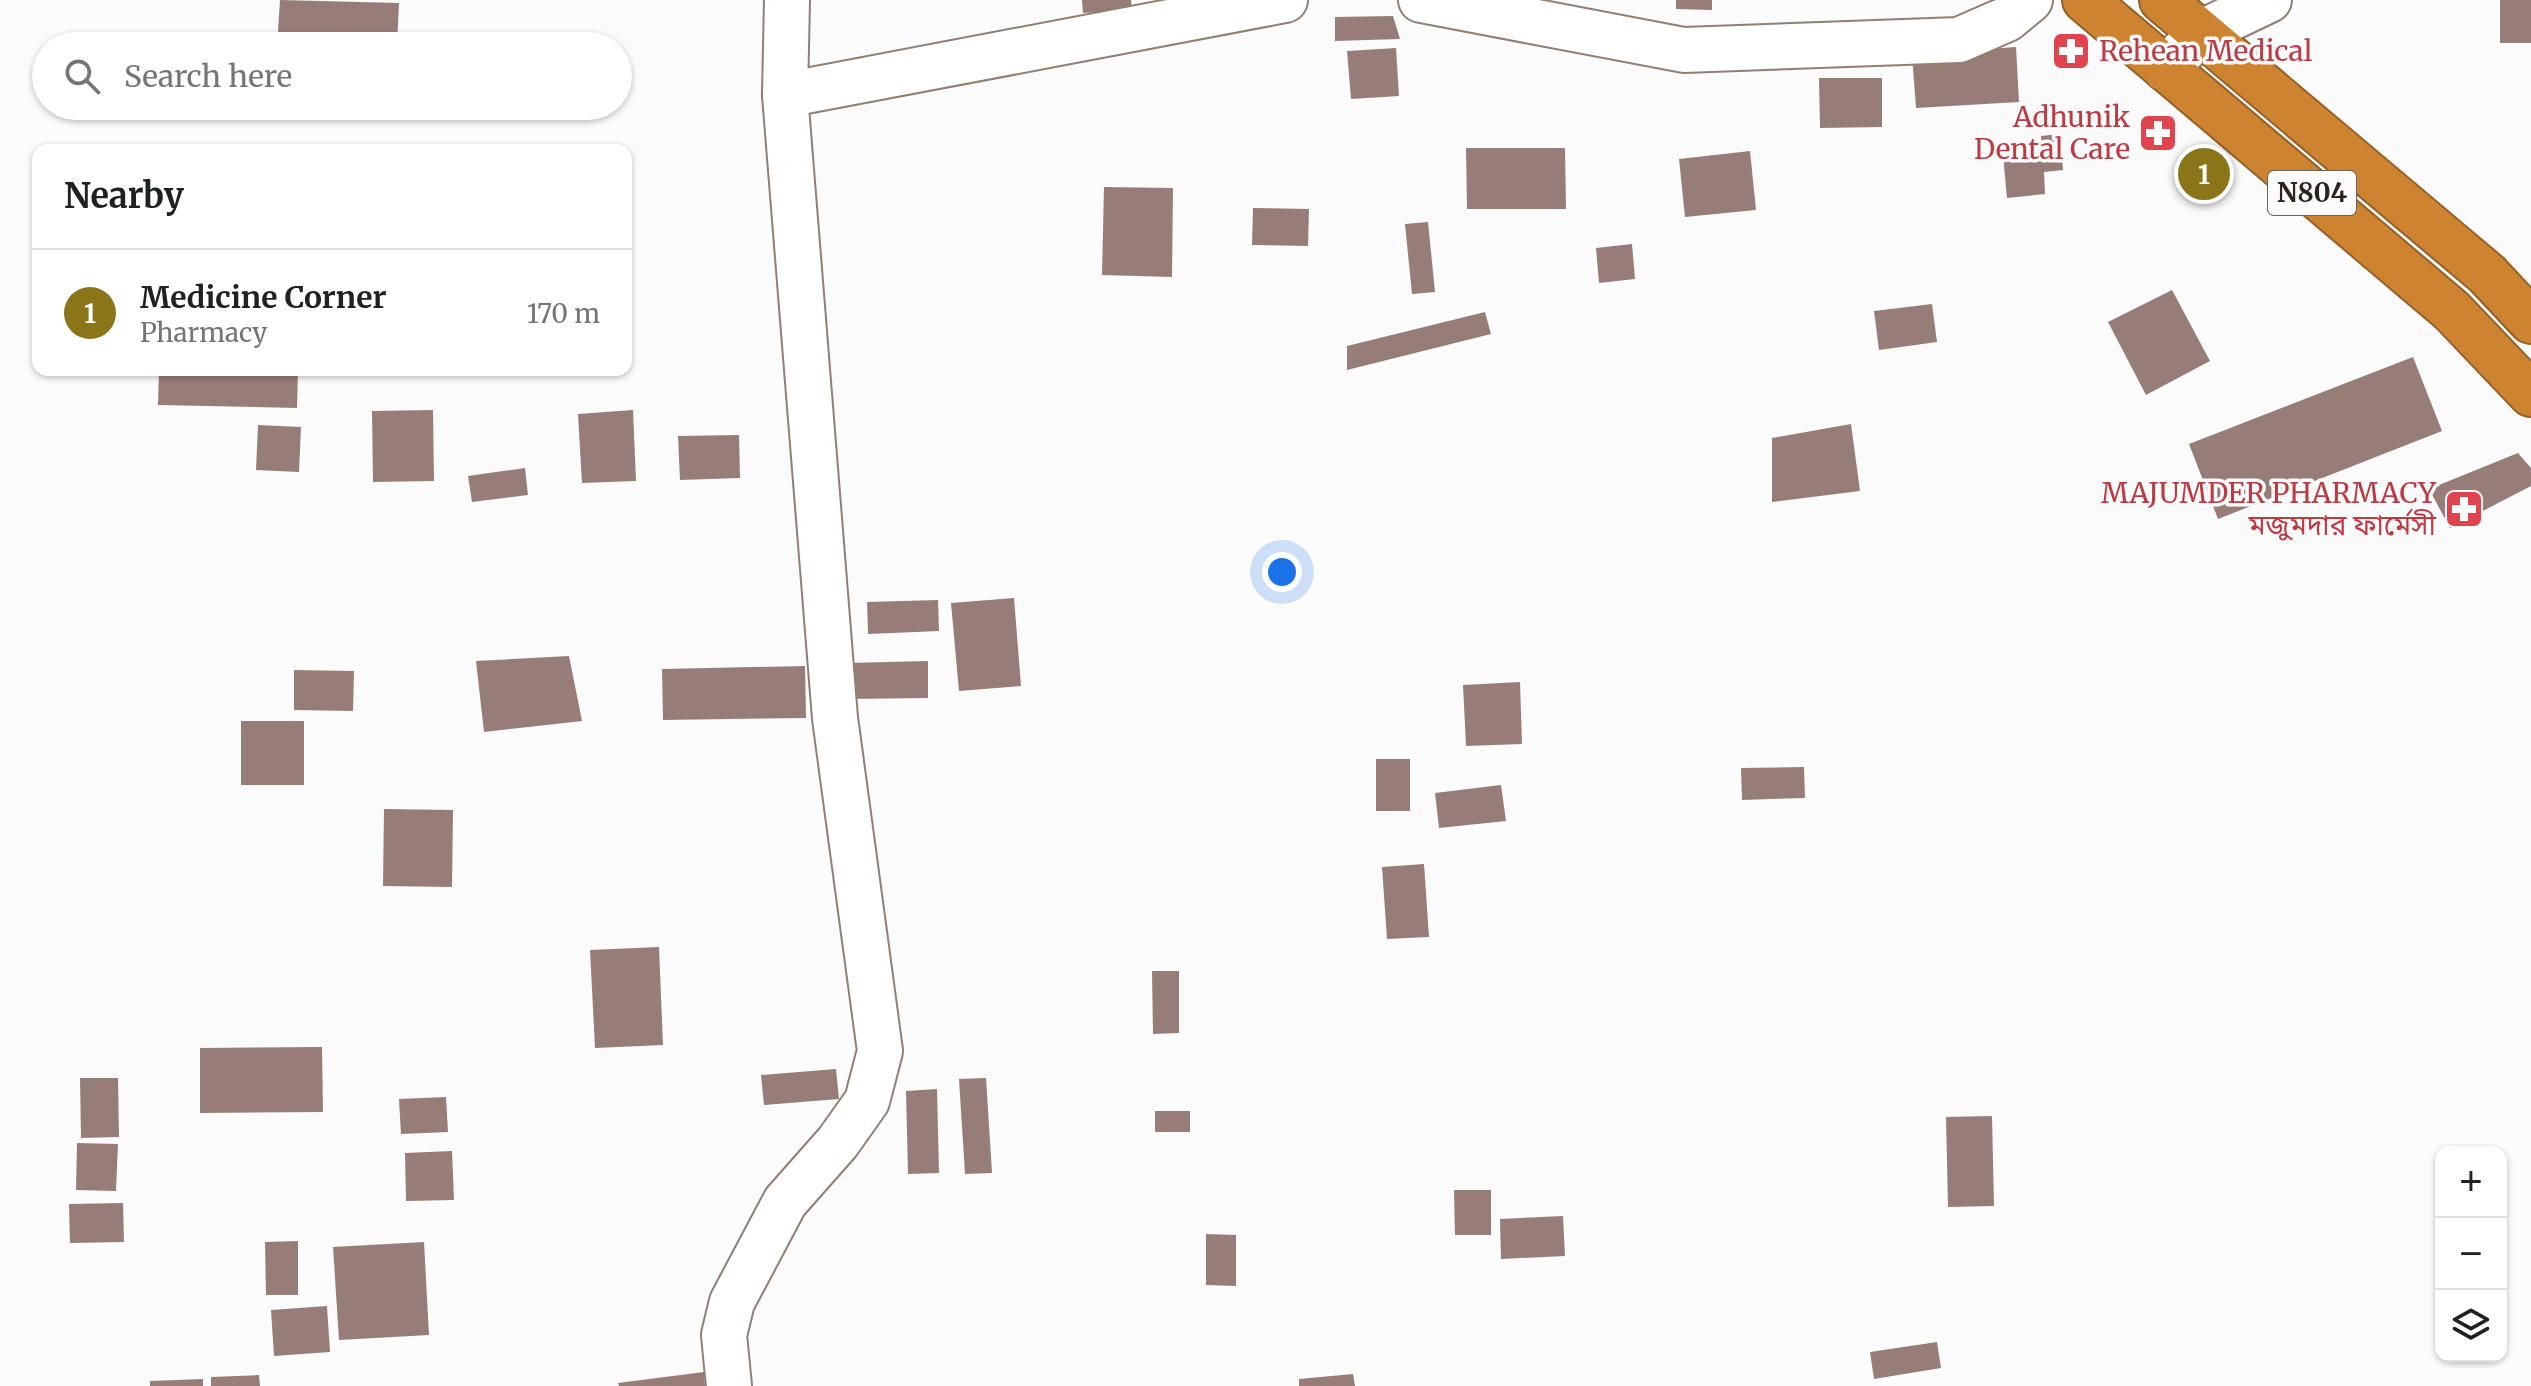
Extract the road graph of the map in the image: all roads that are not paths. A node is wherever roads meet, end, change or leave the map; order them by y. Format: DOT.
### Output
graph roads {
  1 [pos="787,0"];
  2 [pos="1285,0"];
  3 [pos="1421,0"];
  4 [pos="2030,0"];
  5 [pos="2085,0"];
  6 [pos="2162,0"];
  7 [pos="2269,0"];
  8 [pos="2200,33"];
  9 [pos="2166,69"];
  10 [pos="785,95"];
  11 [pos="2531,321"];
  12 [pos="2531,394"];
  13 [pos="729,1386"];
  1 -- 10 [label="street"];
  2 -- 10 [label="street"];
  3 -- 4 [label="street"];
  5 -- 9 [label="highway, N804"];
  6 -- 8 [label="highway, N804"];
  7 -- 8 [label="street"];
  8 -- 9 [label="street"];
  8 -- 11 [label="highway, N804"];
  9 -- 12 [label="highway, N804"];
  10 -- 13 [label="street"];
}
